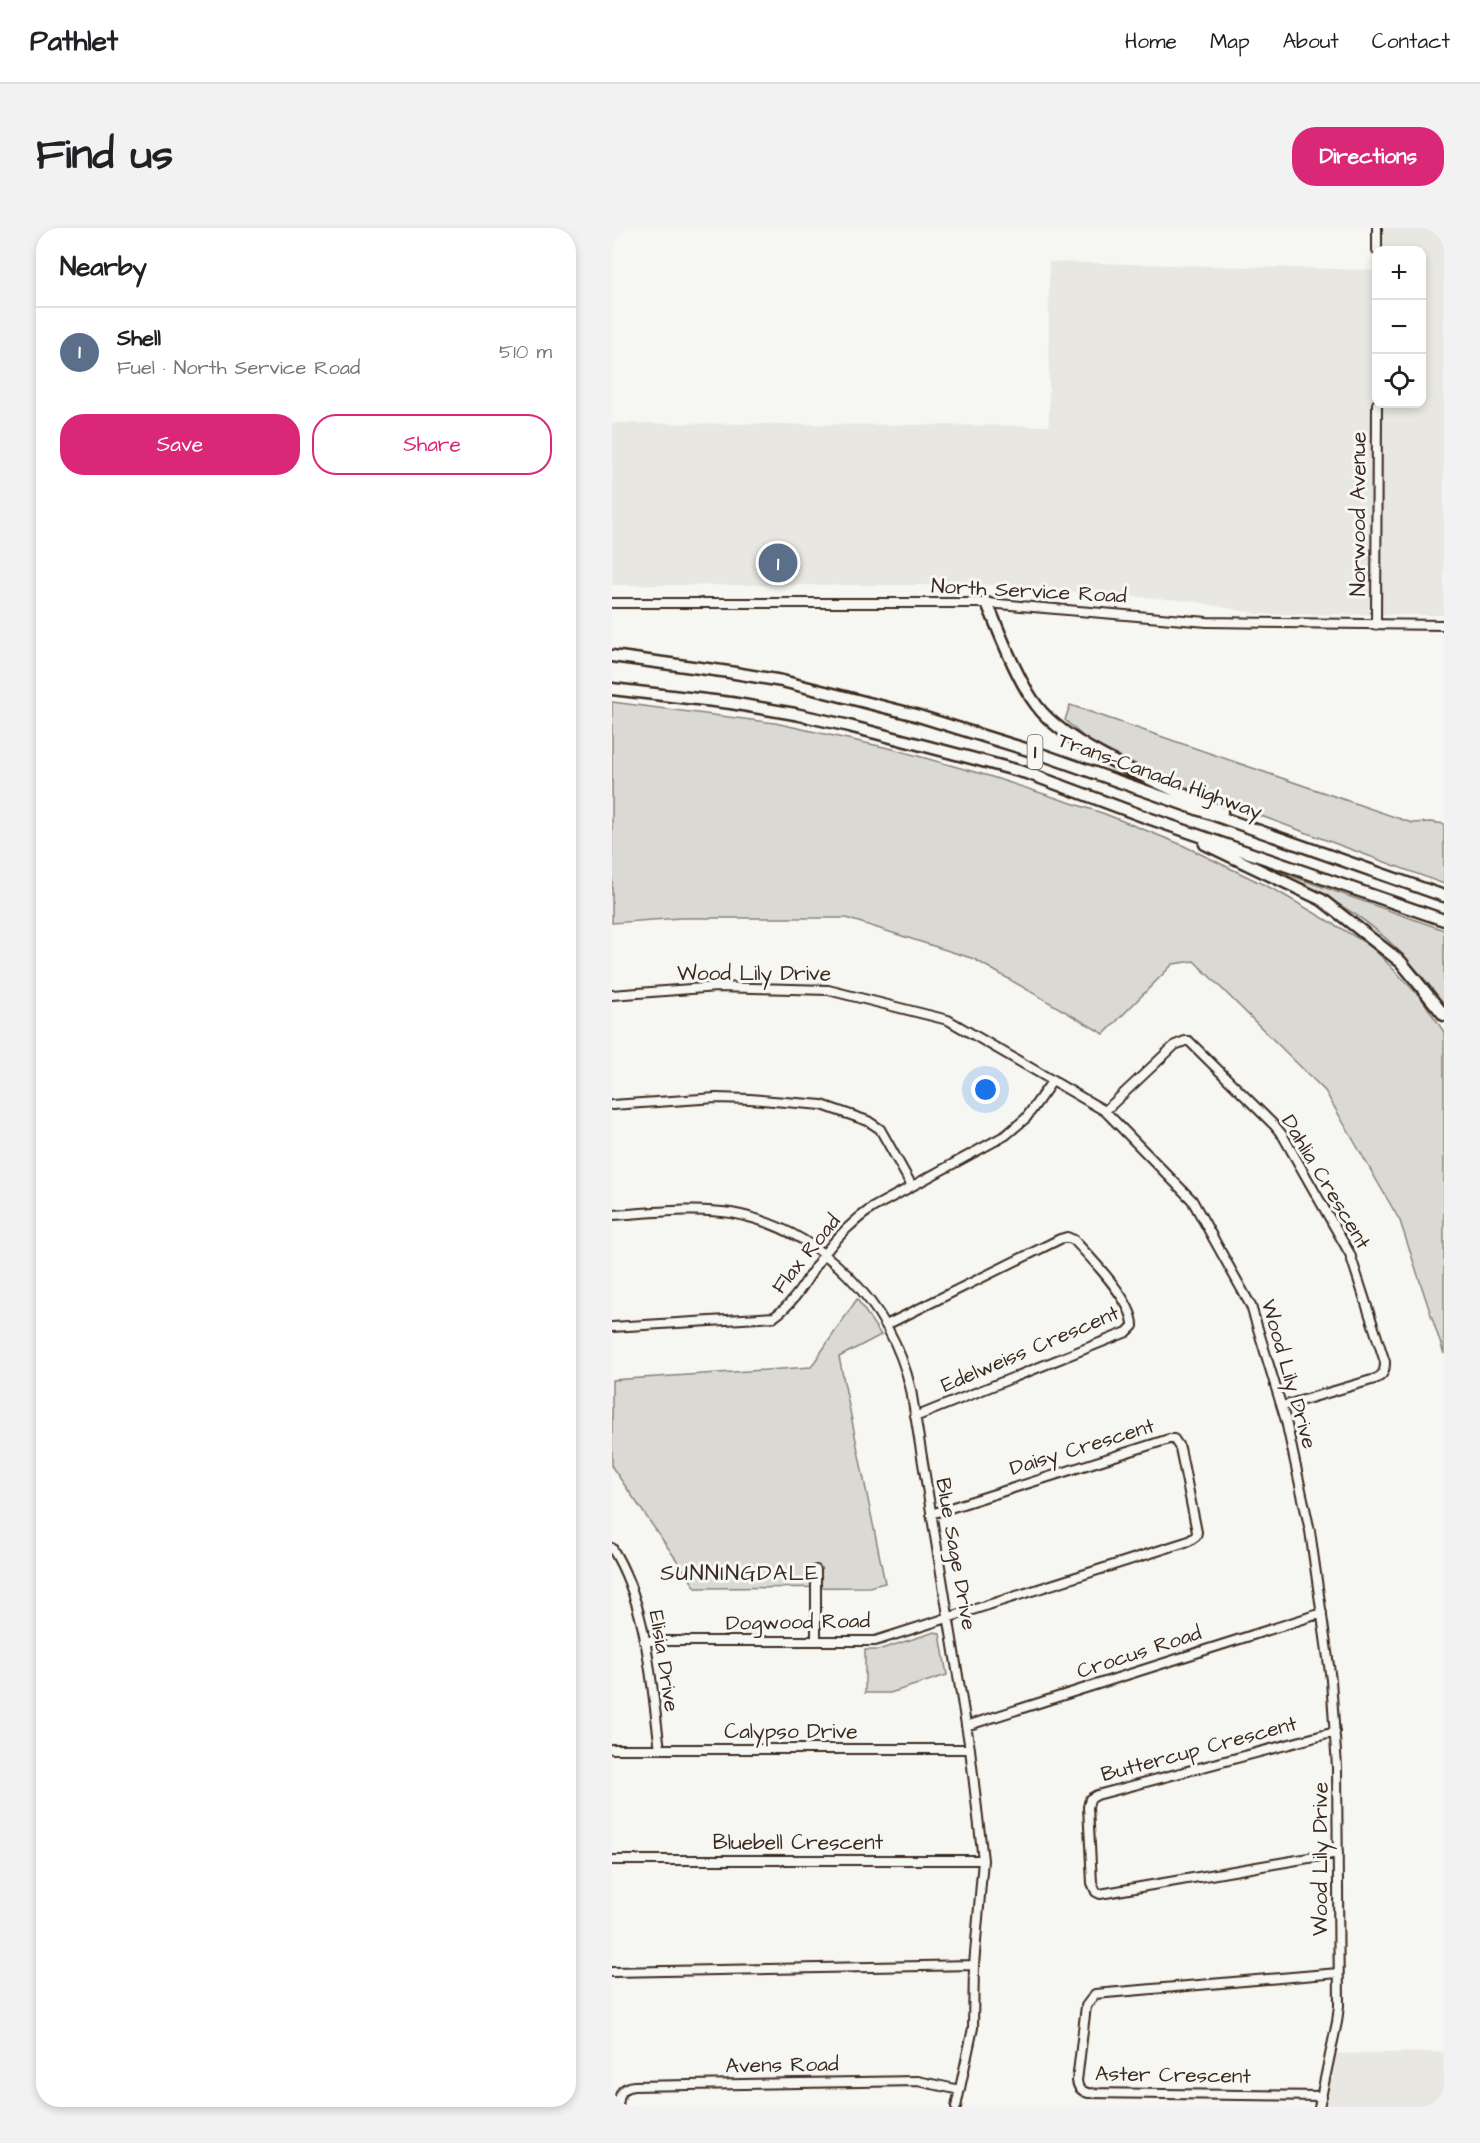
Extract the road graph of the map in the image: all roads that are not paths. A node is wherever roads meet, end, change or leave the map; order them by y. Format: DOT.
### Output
graph roads {
  1 [pos="1377,228"];
  2 [pos="1377,246"];
  3 [pos="1377,408"];
  4 [pos="612,603"];
  5 [pos="987,603"];
  6 [pos="1376,625"];
  7 [pos="1444,625"];
  8 [pos="612,656"];
  9 [pos="612,689"];
  10 [pos="1148,818"];
  11 [pos="1276,838"];
  12 [pos="1444,896"];
  13 [pos="1444,920"];
  14 [pos="612,995"];
  15 [pos="1444,1015"];
  16 [pos="1053,1080"];
  17 [pos="612,1105"];
  18 [pos="1105,1111"];
  19 [pos="912,1186"];
  20 [pos="612,1215"];
  21 [pos="824,1254"];
  22 [pos="886,1324"];
  23 [pos="612,1327"];
  24 [pos="1282,1407"];
  25 [pos="915,1417"];
  26 [pos="931,1514"];
  27 [pos="612,1548"];
  28 [pos="816,1570"];
  29 [pos="1322,1613"];
  30 [pos="949,1618"];
  31 [pos="644,1641"];
  32 [pos="816,1641"];
  33 [pos="966,1726"];
  34 [pos="1335,1732"];
  35 [pos="612,1749"];
  36 [pos="660,1749"];
  37 [pos="970,1749"];
  38 [pos="1338,1853"];
  39 [pos="612,1860"];
  40 [pos="983,1860"];
  41 [pos="974,1965"];
  42 [pos="612,1972"];
  43 [pos="1338,1973"];
  44 [pos="960,2090"];
  45 [pos="1322,2096"];
  46 [pos="618,2107"];
  47 [pos="956,2107"];
  48 [pos="1319,2107"];
  1 -- 2 [label="street"];
  3 -- 6 [label="street, Norwood Avenue"];
  4 -- 5 [label="street, North Service Road"];
  5 -- 6 [label="street, North Service Road"];
  5 -- 11 [label="highway"];
  6 -- 7 [label="street, North Service Road"];
  8 -- 11 [label="highway, Trans-Canada Highway / 1"];
  9 -- 10 [label="highway, Trans-Canada Highway / 1"];
  10 -- 13 [label="highway, Trans-Canada Highway / 1"];
  10 -- 15 [label="highway"];
  11 -- 12 [label="highway, Trans-Canada Highway / 1"];
  14 -- 16 [label="street, Wood Lily Drive"];
  16 -- 18 [label="street, Wood Lily Drive"];
  16 -- 19 [label="street, Flax Road"];
  17 -- 19 [label="street"];
  18 -- 24 [label="street, Wood Lily Drive"];
  18 -- 24 [label="street, Dahlia Crescent"];
  19 -- 21 [label="street, Flax Road"];
  20 -- 21 [label="street, Blue Sage Drive"];
  21 -- 22 [label="street, Blue Sage Drive"];
  21 -- 23 [label="street, Flax Road"];
  22 -- 25 [label="street, Blue Sage Drive"];
  22 -- 25 [label="street, Edelweiss Crescent"];
  24 -- 29 [label="street, Wood Lily Drive"];
  25 -- 26 [label="street, Blue Sage Drive"];
  26 -- 30 [label="street, Blue Sage Drive"];
  26 -- 30 [label="street, Daisy Crescent"];
  27 -- 31 [label="street, Elisia Drive"];
  28 -- 32 [label="street"];
  29 -- 33 [label="street, Crocus Road"];
  29 -- 34 [label="street, Wood Lily Drive"];
  30 -- 32 [label="street, Dogwood Road"];
  30 -- 33 [label="street, Blue Sage Drive"];
  31 -- 32 [label="street, Dogwood Road"];
  31 -- 36 [label="street, Elisia Drive"];
  33 -- 37 [label="street, Blue Sage Drive"];
  34 -- 38 [label="street, Wood Lily Drive"];
  34 -- 38 [label="street, Buttercup Crescent"];
  35 -- 36 [label="street, Calypso Drive"];
  36 -- 37 [label="street, Calypso Drive"];
  37 -- 40 [label="street, Blue Sage Drive"];
  38 -- 43 [label="street, Wood Lily Drive"];
  39 -- 40 [label="street, Bluebell Crescent"];
  40 -- 41 [label="street, Blue Sage Drive"];
  41 -- 42 [label="street"];
  41 -- 44 [label="street, Blue Sage Drive"];
  43 -- 45 [label="street, Wood Lily Drive"];
  43 -- 45 [label="street, Aster Crescent"];
  44 -- 46 [label="street, Avens Road"];
  44 -- 47 [label="street, Blue Sage Drive"];
  45 -- 48 [label="street, Wood Lily Drive"];
}
